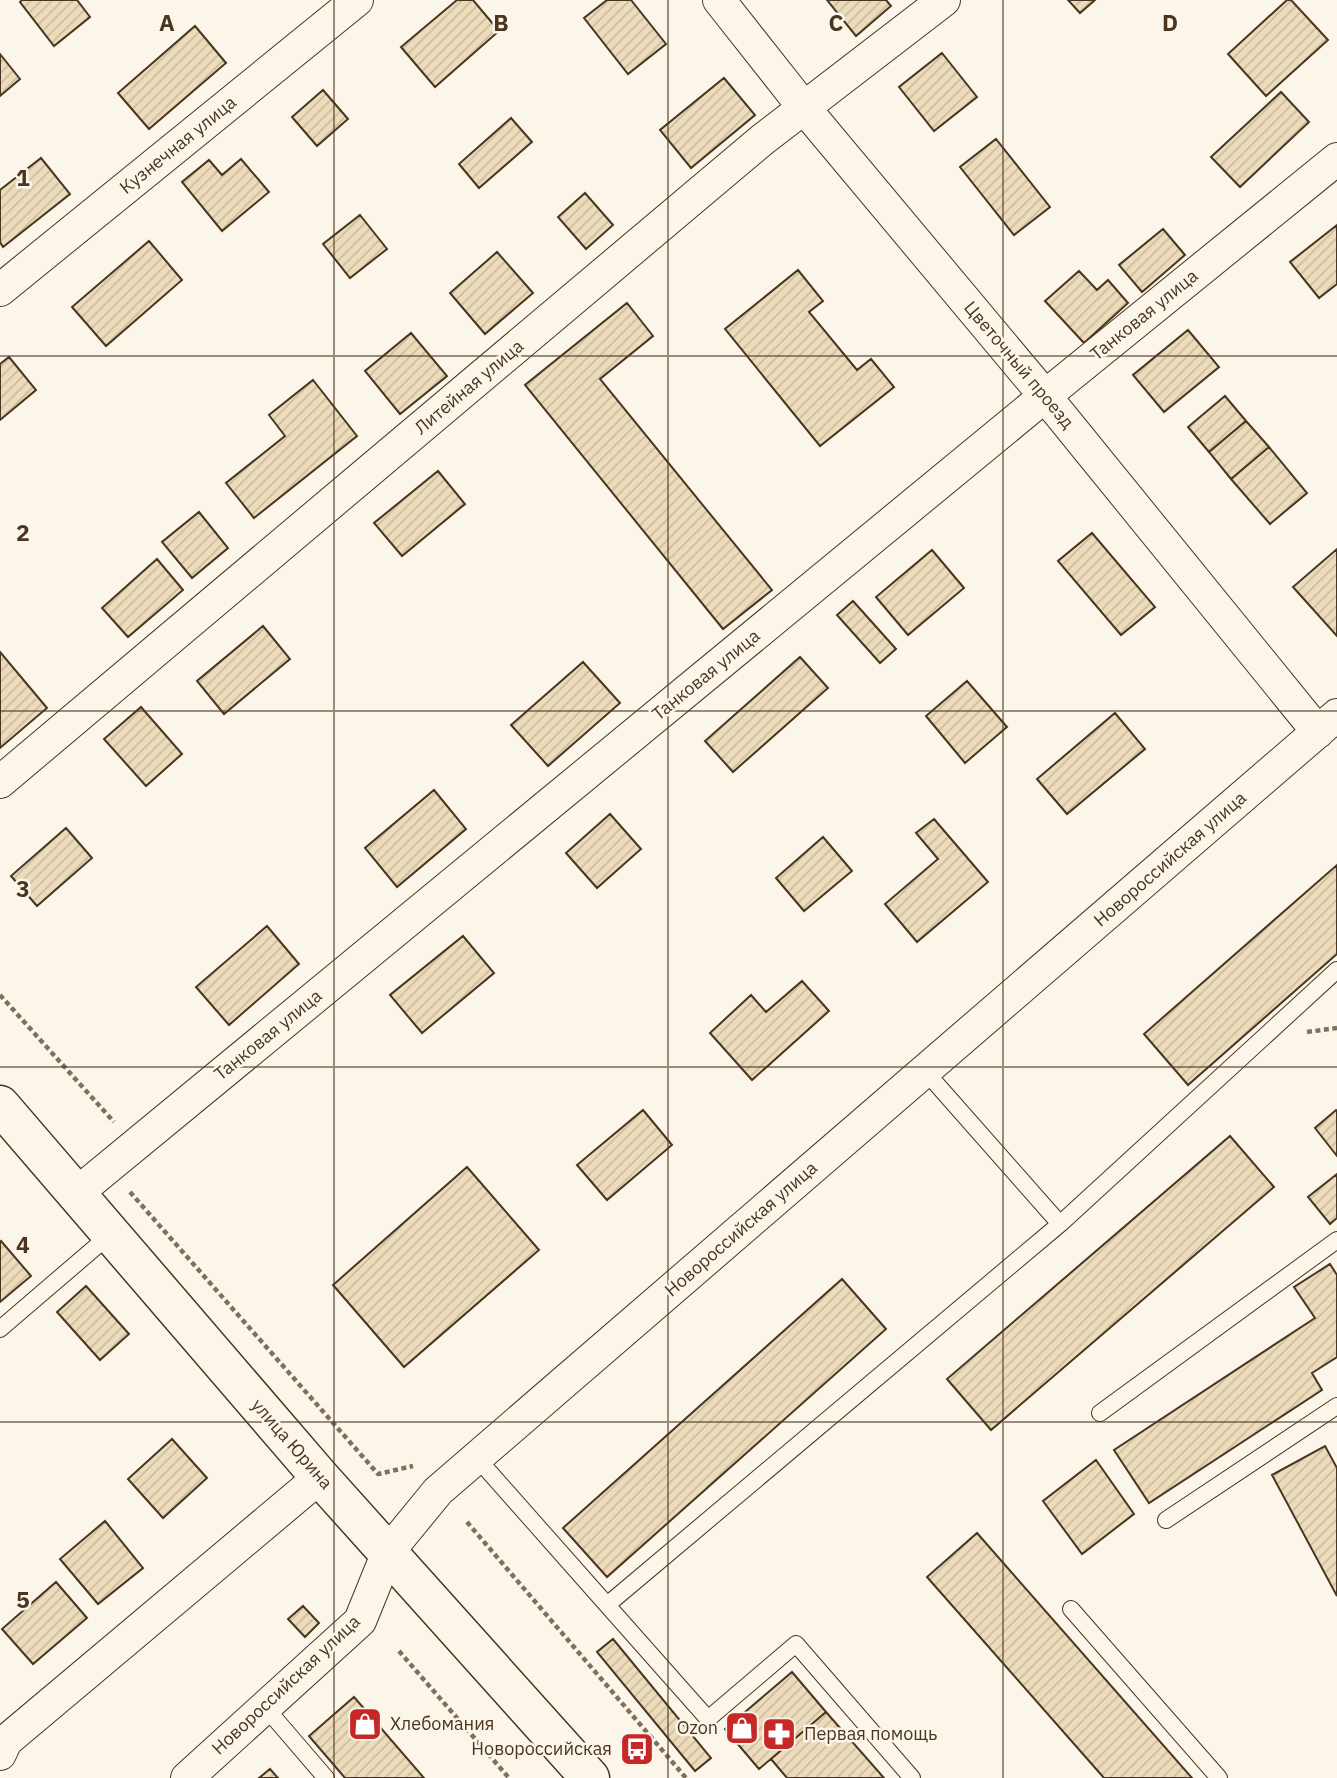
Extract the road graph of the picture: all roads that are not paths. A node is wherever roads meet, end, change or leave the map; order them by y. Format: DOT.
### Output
graph roads {
  1 [pos="357,0"];
  2 [pos="719,0"];
  3 [pos="944,0"];
  4 [pos="805,109"];
  5 [pos="1337,159"];
  6 [pos="0,290"];
  7 [pos="1045,396"];
  8 [pos="1327,723"];
  9 [pos="0,782"];
  10 [pos="1337,970"];
  11 [pos="925,1071"];
  12 [pos="0,1105"];
  13 [pos="77,1193"];
  14 [pos="1060,1224"];
  15 [pos="112,1233"];
  16 [pos="1337,1240"];
  17 [pos="0,1329"];
  18 [pos="1337,1406"];
  19 [pos="1100,1413"];
  20 [pos="477,1457"];
  21 [pos="320,1477"];
  22 [pos="1166,1520"];
  23 [pos="388,1552"];
  24 [pos="607,1605"];
  25 [pos="1071,1609"];
  26 [pos="265,1707"];
  27 [pos="2,1744"];
  28 [pos="187,1778"];
  29 [pos="326,1778"];
  30 [pos="590,1778"];
  31 [pos="912,1778"];
  32 [pos="1219,1778"];
  1 -- 6 [label="street, Кузнечная улица"];
  2 -- 4 [label="street, Цветочный проезд"];
  3 -- 4 [label="street, Литейная улица"];
  4 -- 7 [label="street, Цветочный проезд"];
  4 -- 9 [label="street, Литейная улица"];
  5 -- 7 [label="street, Танковая улица"];
  7 -- 8 [label="street, Цветочный проезд"];
  7 -- 13 [label="street, Танковая улица"];
  8 -- 11 [label="street, Новороссийская улица"];
  10 -- 14 [label="lane"];
  11 -- 14 [label="lane"];
  11 -- 20 [label="street, Новороссийская улица"];
  12 -- 13 [label="street, улица Юрина"];
  13 -- 15 [label="street, улица Юрина"];
  14 -- 24 [label="lane"];
  15 -- 17 [label="lane"];
  15 -- 21 [label="street, улица Юрина"];
  16 -- 19 [label="lane"];
  18 -- 22 [label="lane"];
  20 -- 23 [label="street, Новороссийская улица"];
  20 -- 24 [label="lane"];
  21 -- 23 [label="street, улица Юрина"];
  21 -- 27 [label="street"];
  23 -- 26 [label="street, Новороссийская улица"];
  23 -- 30 [label="street, улица Юрина"];
  24 -- 31 [label="lane"];
  25 -- 32 [label="lane"];
  26 -- 28 [label="street, Новороссийская улица"];
  26 -- 29 [label="lane"];
}
